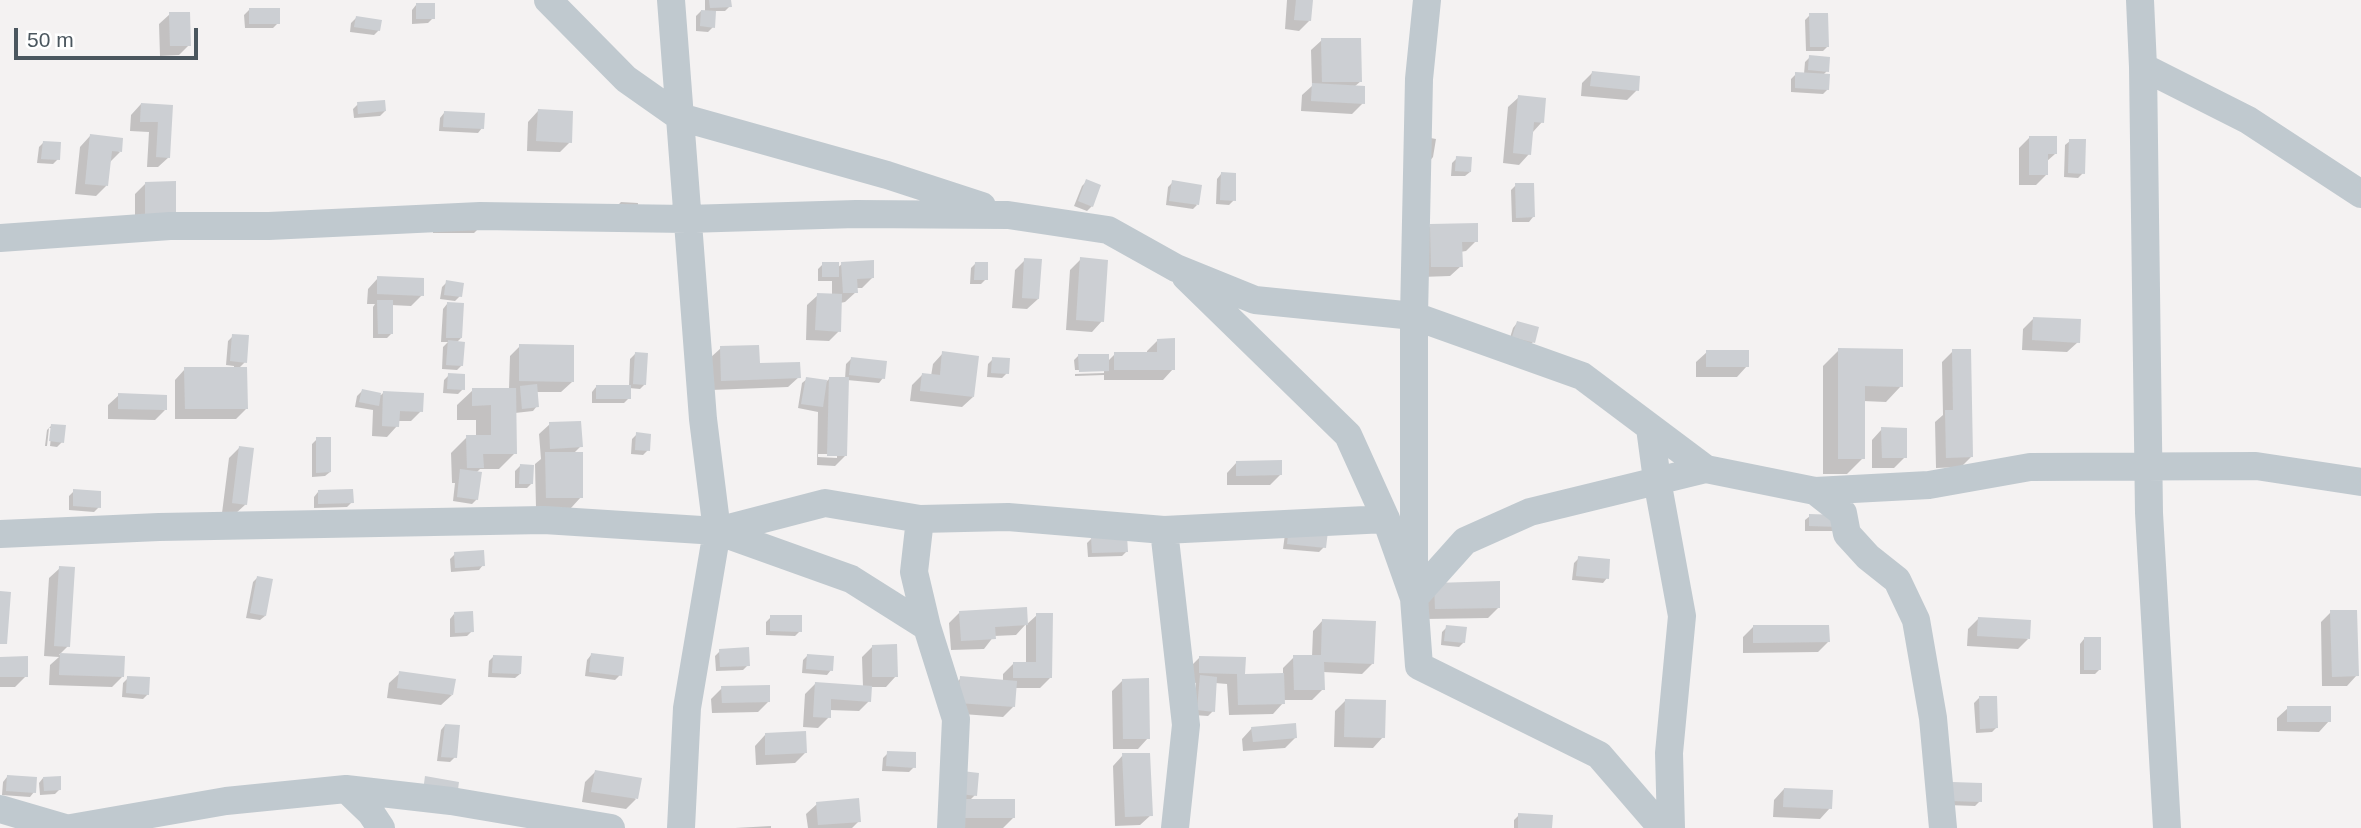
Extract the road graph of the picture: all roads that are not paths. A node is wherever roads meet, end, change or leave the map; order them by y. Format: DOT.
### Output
graph roads {
  1 [pos="548,0"];
  2 [pos="671,0"];
  3 [pos="1427,0"];
  4 [pos="2140,0"];
  5 [pos="2143,67"];
  6 [pos="680,117"];
  7 [pos="2361,194"];
  8 [pos="1008,215"];
  9 [pos="687,219"];
  10 [pos="0,237"];
  11 [pos="1176,268"];
  12 [pos="1414,316"];
  13 [pos="1650,428"];
  14 [pos="2150,467"];
  15 [pos="1706,469"];
  16 [pos="1657,480"];
  17 [pos="2361,482"];
  18 [pos="1815,492"];
  19 [pos="920,519"];
  20 [pos="1386,519"];
  21 [pos="1164,530"];
  22 [pos="716,531"];
  23 [pos="0,534"];
  24 [pos="1414,598"];
  25 [pos="927,627"];
  26 [pos="346,789"];
  27 [pos="0,809"];
  28 [pos="65,828"];
  29 [pos="71,828"];
  30 [pos="382,828"];
  31 [pos="611,828"];
  32 [pos="681,828"];
  33 [pos="951,828"];
  34 [pos="1175,828"];
  35 [pos="1662,828"];
  36 [pos="1671,828"];
  37 [pos="1943,828"];
  38 [pos="2167,828"];
  1 -- 6 [label="street"];
  2 -- 6 [label="street"];
  3 -- 12 [label="street"];
  4 -- 5 [label="street"];
  5 -- 7 [label="street"];
  5 -- 14 [label="street"];
  6 -- 8 [label="street"];
  6 -- 9 [label="street"];
  8 -- 9 [label="street"];
  8 -- 11 [label="street"];
  9 -- 10 [label="street"];
  9 -- 22 [label="street"];
  11 -- 12 [label="street"];
  11 -- 20 [label="street"];
  12 -- 13 [label="street"];
  12 -- 24 [label="street"];
  13 -- 15 [label="street"];
  13 -- 16 [label="street"];
  14 -- 17 [label="street"];
  14 -- 18 [label="street"];
  14 -- 38 [label="street"];
  15 -- 16 [label="street"];
  15 -- 18 [label="street"];
  16 -- 24 [label="street"];
  16 -- 36 [label="street"];
  18 -- 37 [label="street"];
  19 -- 21 [label="street"];
  19 -- 22 [label="street"];
  19 -- 25 [label="street"];
  20 -- 21 [label="street"];
  20 -- 24 [label="street"];
  21 -- 34 [label="street"];
  22 -- 23 [label="street"];
  22 -- 25 [label="street"];
  22 -- 32 [label="street"];
  24 -- 35 [label="street"];
  25 -- 33 [label="street"];
  26 -- 29 [label="street"];
  26 -- 30 [label="street"];
  26 -- 31 [label="street"];
  27 -- 28 [label="street"];
}
